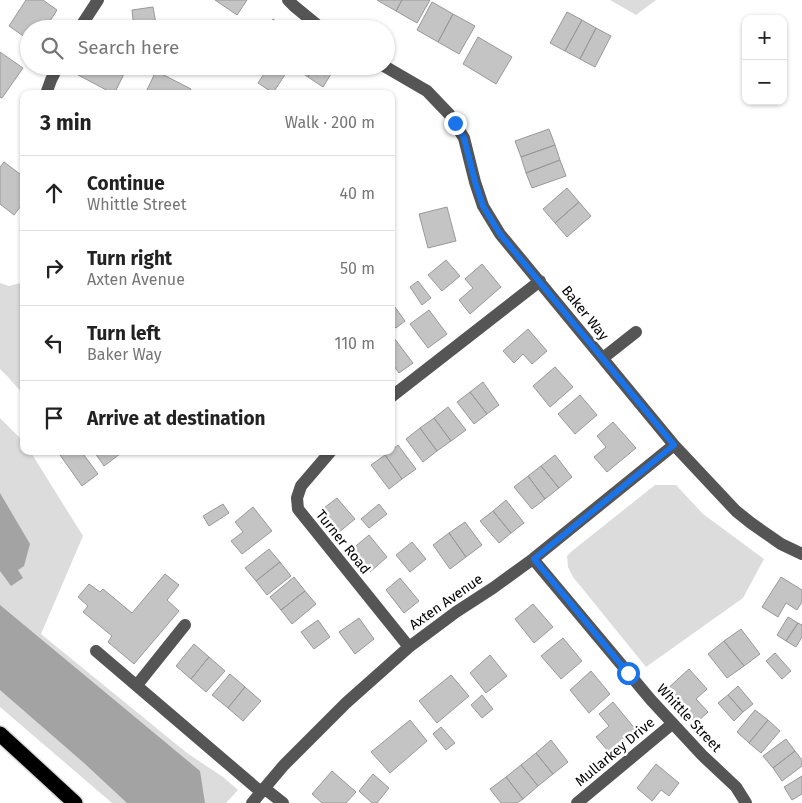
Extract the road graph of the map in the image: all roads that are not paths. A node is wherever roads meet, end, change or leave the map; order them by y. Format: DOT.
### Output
graph roads {
  1 [pos="98,0"];
  2 [pos="288,0"];
  3 [pos="85,20"];
  4 [pos="311,20"];
  5 [pos="395,72"];
  6 [pos="54,75"];
  7 [pos="47,90"];
  8 [pos="540,281"];
  9 [pos="636,332"];
  10 [pos="603,358"];
  11 [pos="395,394"];
  12 [pos="674,445"];
  13 [pos="327,455"];
  14 [pos="802,554"];
  15 [pos="534,559"];
  16 [pos="185,625"];
  17 [pos="409,647"];
  18 [pos="96,651"];
  19 [pos="137,686"];
  20 [pos="672,724"];
  21 [pos="0,734"];
  22 [pos="263,790"];
  23 [pos="75,803"];
  24 [pos="252,803"];
  25 [pos="283,803"];
  26 [pos="578,803"];
  27 [pos="746,803"];
  1 -- 3 [label="street"];
  2 -- 4 [label="street"];
  5 -- 8 [label="street, Baker Way"];
  6 -- 7 [label="street"];
  8 -- 10 [label="street, Baker Way"];
  8 -- 11 [label="street"];
  9 -- 10 [label="street"];
  10 -- 12 [label="street, Baker Way"];
  12 -- 14 [label="street, Baker Way"];
  12 -- 15 [label="street, Axten Avenue"];
  13 -- 17 [label="street, Turner Road"];
  15 -- 17 [label="street, Axten Avenue"];
  15 -- 20 [label="street, Whittle Street"];
  16 -- 19 [label="street"];
  17 -- 22 [label="street, Axten Avenue"];
  18 -- 19 [label="street"];
  19 -- 22 [label="street"];
  20 -- 26 [label="street, Mullarkey Drive"];
  20 -- 27 [label="street, Whittle Street"];
  21 -- 23 [label="highway"];
  22 -- 24 [label="street, Axten Avenue"];
  22 -- 25 [label="street"];
}
